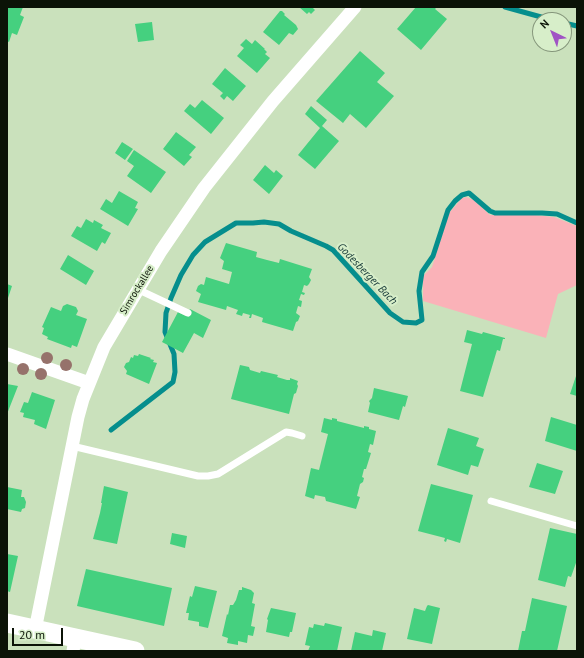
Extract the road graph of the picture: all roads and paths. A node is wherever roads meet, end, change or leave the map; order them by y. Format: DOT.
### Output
graph roads {
  1 [pos="355,7"];
  2 [pos="137,289"];
  3 [pos="188,313"];
  4 [pos="7,354"];
  5 [pos="89,383"];
  6 [pos="302,436"];
  7 [pos="72,446"];
  8 [pos="492,500"];
  9 [pos="577,526"];
  10 [pos="7,623"];
  11 [pos="35,630"];
  12 [pos="74,645"];
  13 [pos="135,651"];
  1 -- 2 [label="street, Simrockallee"];
  2 -- 3 [label="lane"];
  2 -- 5 [label="street, Simrockallee"];
  4 -- 5 [label="street"];
  5 -- 7 [label="street, Simrockallee"];
  6 -- 7 [label="lane"];
  7 -- 11 [label="street, Simrockallee"];
  8 -- 9 [label="lane"];
  10 -- 11 [label="main road"];
  11 -- 12 [label="main road"];
  12 -- 13 [label="main road"];
}
